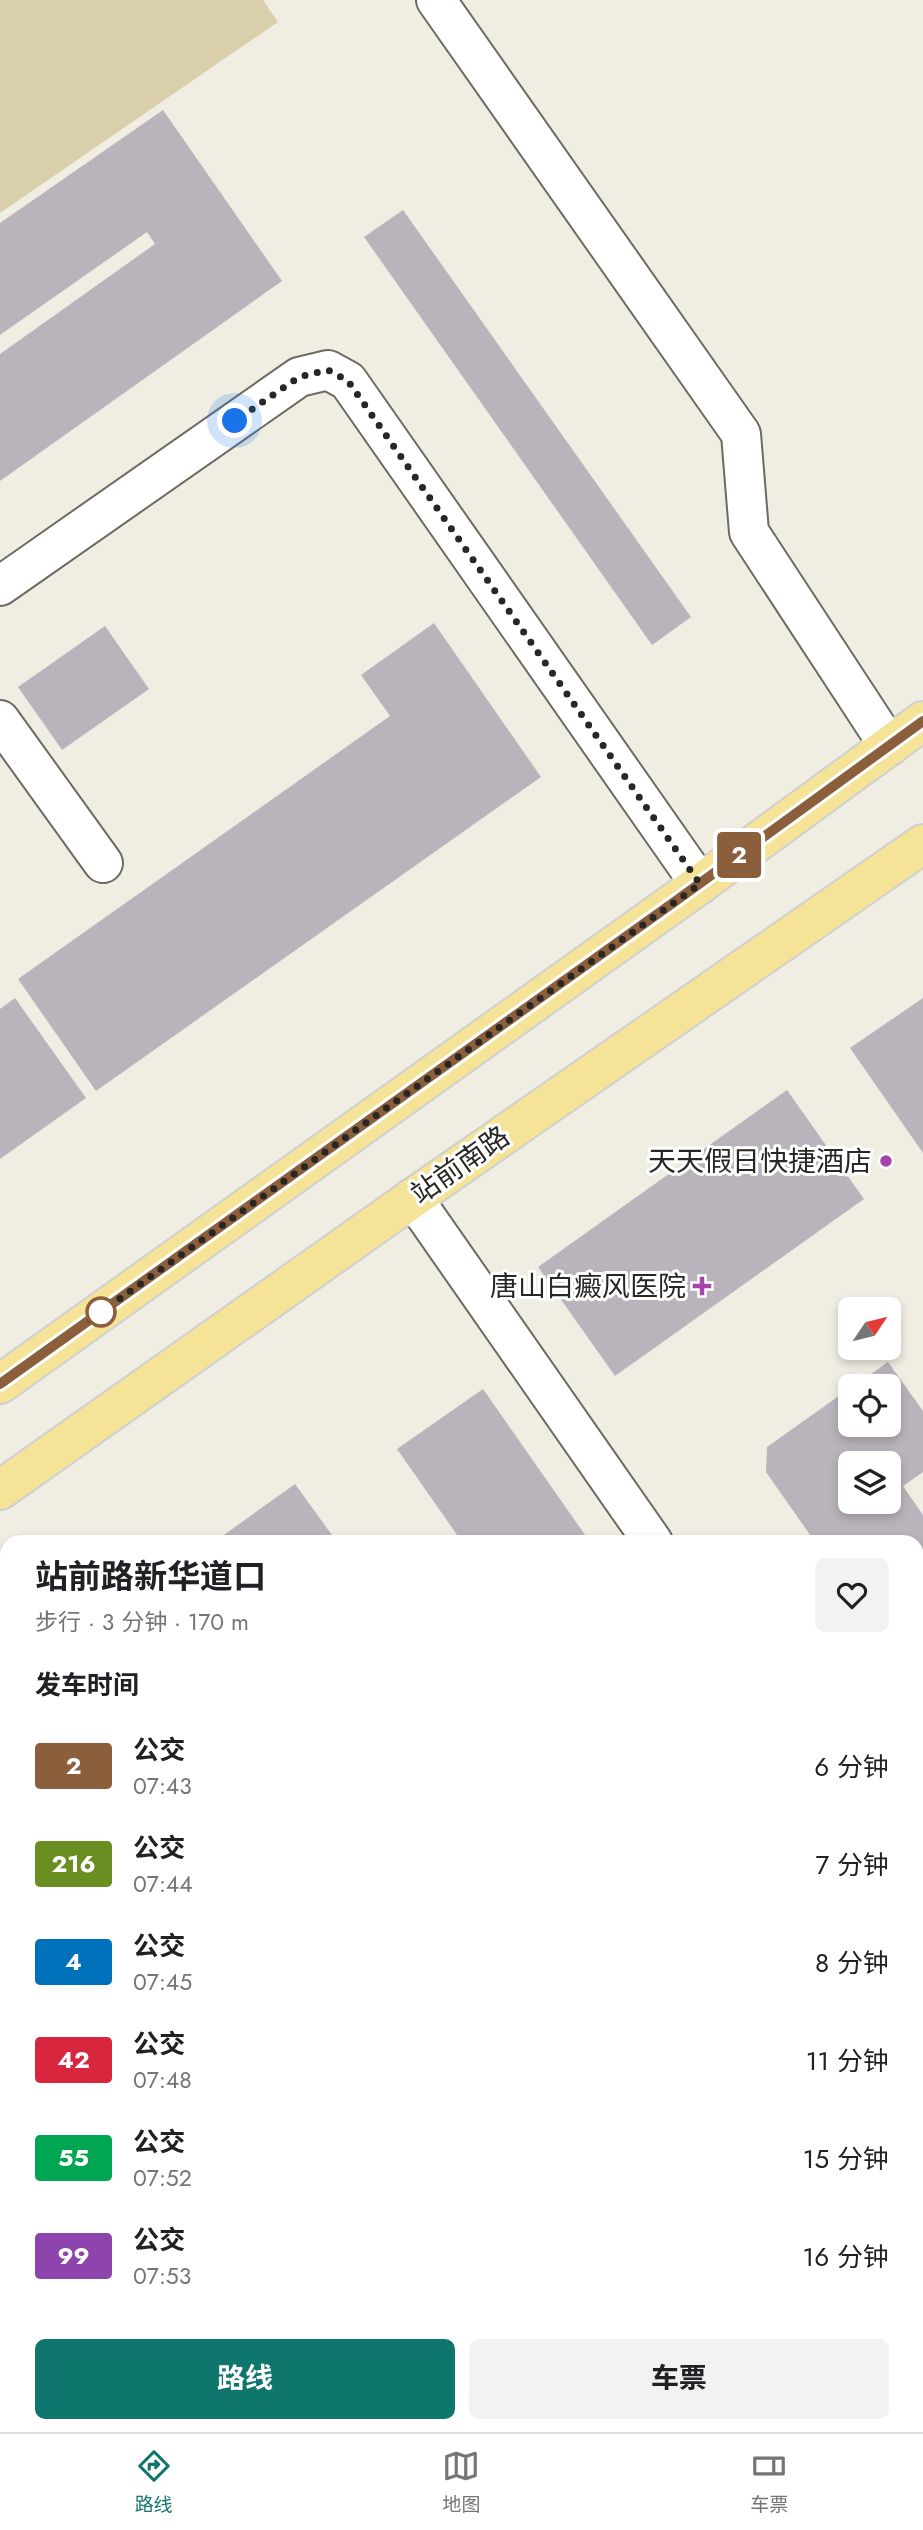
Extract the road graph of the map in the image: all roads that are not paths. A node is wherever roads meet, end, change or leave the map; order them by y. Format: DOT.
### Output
graph roads {
  1 [pos="436,0"];
  2 [pos="0,586"];
  3 [pos="0,720"];
  4 [pos="923,721"];
  5 [pos="889,746"];
  6 [pos="923,844"];
  7 [pos="103,863"];
  8 [pos="923,869"];
  9 [pos="874,880"];
  10 [pos="700,884"];
  11 [pos="413,1198"];
  12 [pos="0,1384"];
  13 [pos="0,1490"];
  14 [pos="648,1535"];
  1 -- 5 [label="street"];
  2 -- 10 [label="street"];
  3 -- 7 [label="street"];
  4 -- 5 [label="main road"];
  5 -- 10 [label="main road"];
  6 -- 9 [label="main road, 站前南路"];
  8 -- 9 [label="street"];
  9 -- 11 [label="main road, 站前南路"];
  10 -- 12 [label="main road"];
  11 -- 13 [label="main road, 站前南路"];
  11 -- 14 [label="street"];
}
